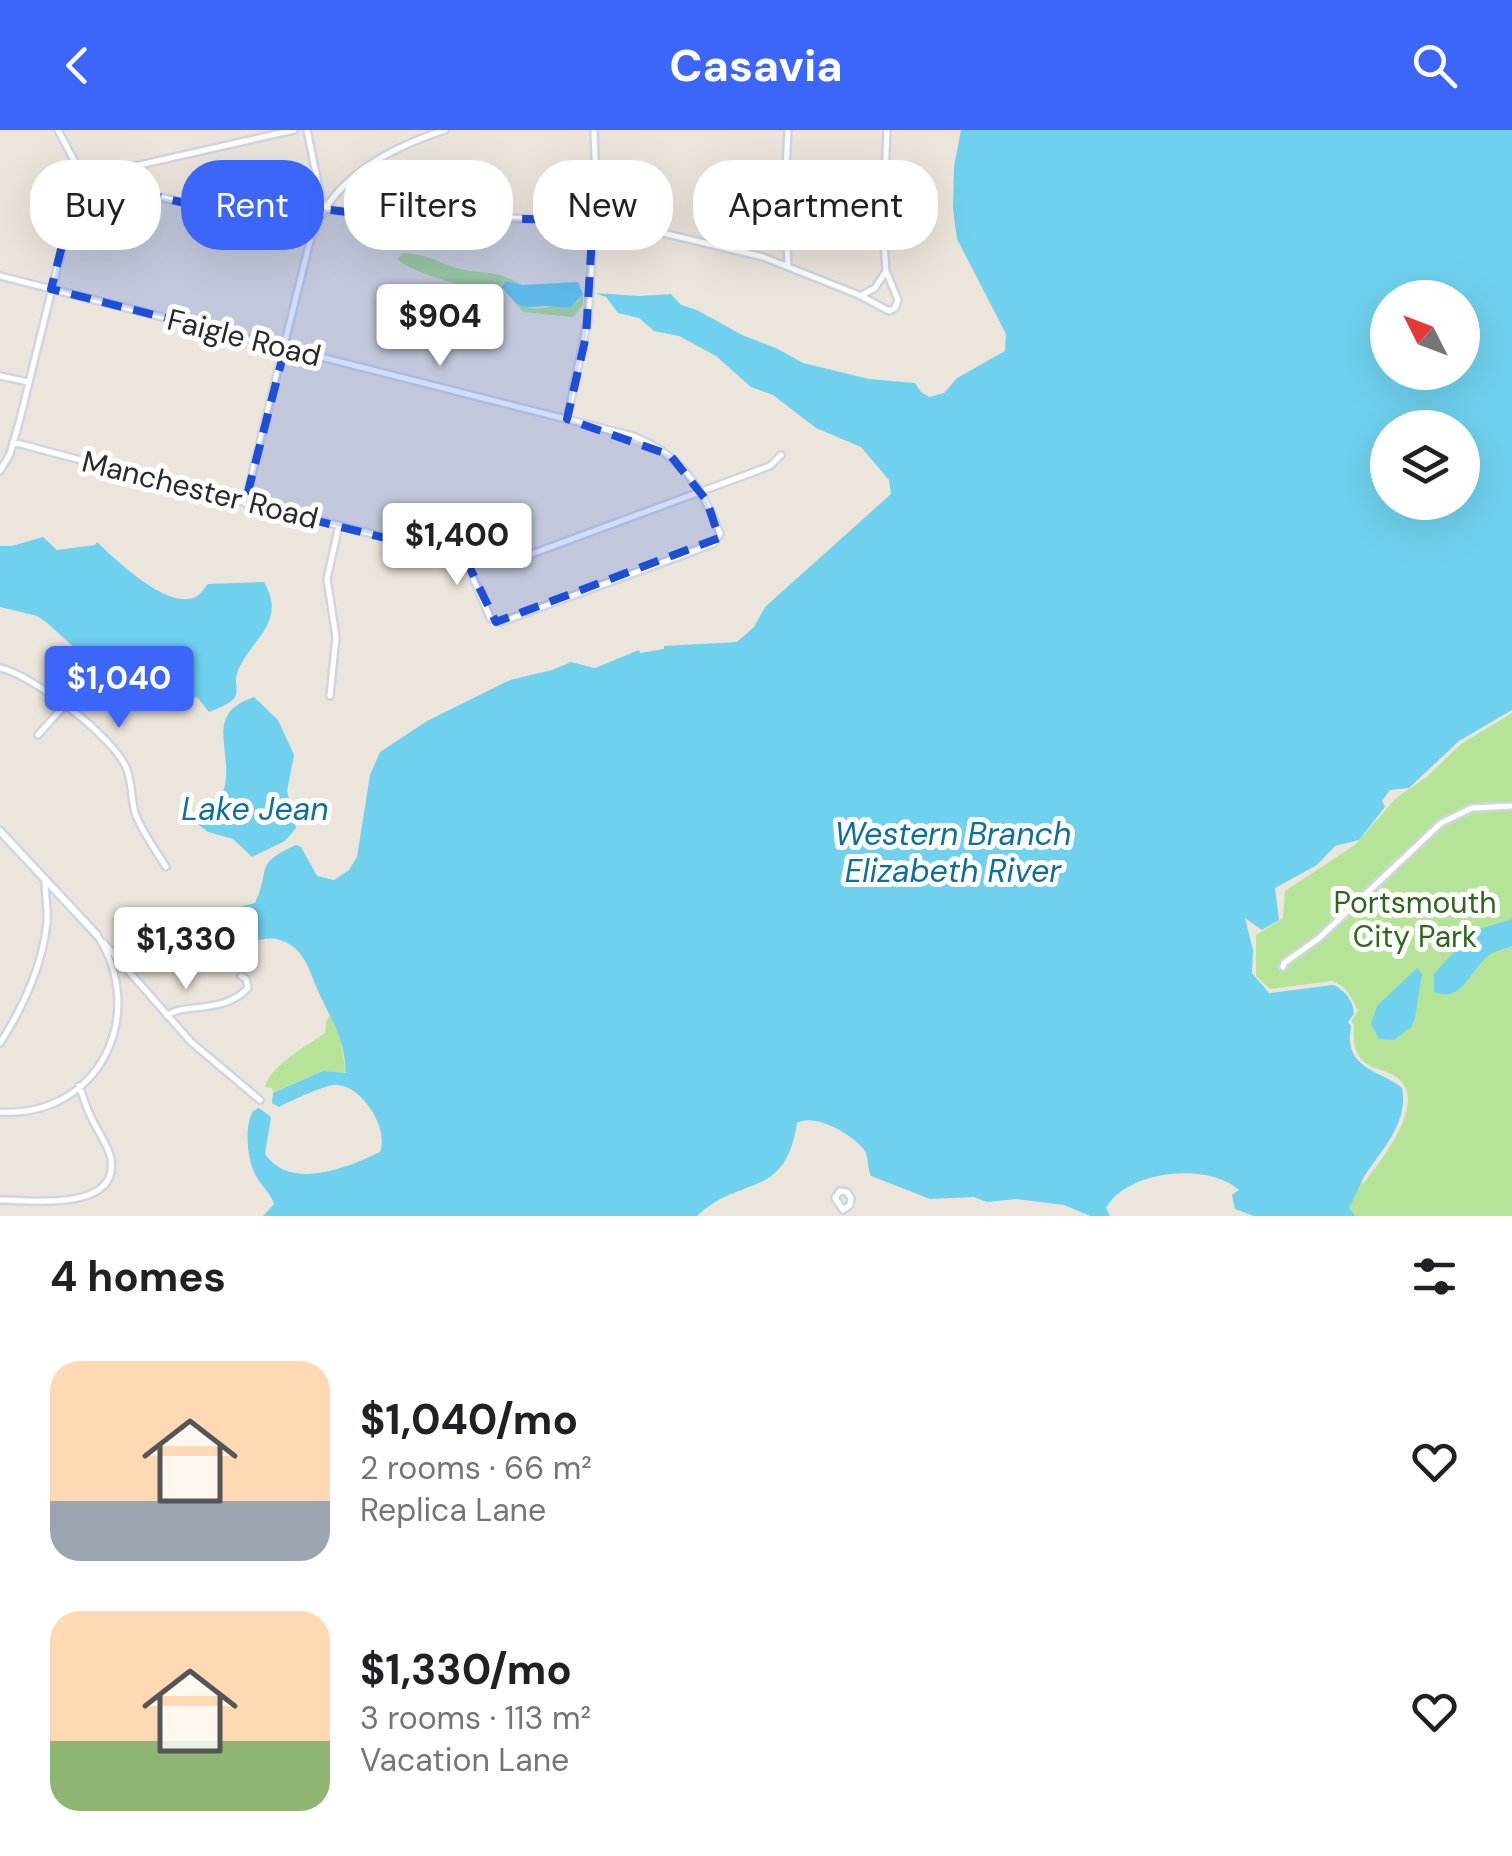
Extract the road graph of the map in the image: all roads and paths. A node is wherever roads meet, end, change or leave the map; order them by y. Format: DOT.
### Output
graph roads {
  1 [pos="58,130"];
  2 [pos="294,130"];
  3 [pos="306,130"];
  4 [pos="445,130"];
  5 [pos="594,130"];
  6 [pos="788,130"];
  7 [pos="886,130"];
  8 [pos="73,160"];
  9 [pos="161,160"];
  10 [pos="595,160"];
  11 [pos="161,198"];
  12 [pos="325,209"];
  13 [pos="533,219"];
  14 [pos="673,235"];
  15 [pos="60,250"];
  16 [pos="592,250"];
  17 [pos="788,267"];
  18 [pos="886,271"];
  19 [pos="0,276"];
  20 [pos="50,289"];
  21 [pos="859,295"];
  22 [pos="284,348"];
  23 [pos="0,376"];
  24 [pos="28,382"];
  25 [pos="567,418"];
  26 [pos="14,442"];
  27 [pos="781,454"];
  28 [pos="0,472"];
  29 [pos="701,492"];
  30 [pos="245,503"];
  31 [pos="339,525"];
  32 [pos="465,558"];
  33 [pos="0,668"];
  34 [pos="330,696"];
  35 [pos="64,706"];
  36 [pos="38,735"];
  37 [pos="1512,806"];
  38 [pos="0,831"];
  39 [pos="166,866"];
  40 [pos="45,879"];
  41 [pos="97,935"];
  42 [pos="1283,967"];
  43 [pos="240,976"];
  44 [pos="167,1016"];
  45 [pos="0,1043"];
  46 [pos="78,1086"];
  47 [pos="260,1100"];
  48 [pos="0,1112"];
  49 [pos="0,1200"];
  1 -- 8 [label="street"];
  2 -- 9 [label="street"];
  3 -- 12 [label="street"];
  4 -- 12 [label="street"];
  5 -- 10 [label="street"];
  6 -- 17 [label="street"];
  7 -- 18 [label="street"];
  11 -- 12 [label="street"];
  12 -- 13 [label="street"];
  12 -- 22 [label="street"];
  14 -- 17 [label="street"];
  15 -- 20 [label="street"];
  16 -- 25 [label="street"];
  17 -- 21 [label="street"];
  18 -- 21 [label="street"];
  18 -- 21 [label="street"];
  19 -- 20 [label="street, Faigle Road"];
  20 -- 22 [label="street, Faigle Road"];
  20 -- 24 [label="street"];
  22 -- 25 [label="street, Faigle Road"];
  22 -- 30 [label="street"];
  23 -- 24 [label="street"];
  24 -- 26 [label="street"];
  25 -- 29 [label="street, Faigle Road"];
  26 -- 28 [label="street"];
  26 -- 30 [label="street, Manchester Road"];
  27 -- 29 [label="street, Manchester Road"];
  29 -- 32 [label="street, Manchester Road"];
  29 -- 32 [label="street, Faigle Road"];
  30 -- 31 [label="street, Manchester Road"];
  31 -- 32 [label="street, Manchester Road"];
  31 -- 34 [label="street"];
  33 -- 35 [label="street"];
  35 -- 36 [label="street"];
  35 -- 39 [label="street"];
  37 -- 42 [label="street"];
  38 -- 40 [label="street"];
  40 -- 41 [label="street"];
  40 -- 45 [label="street"];
  41 -- 44 [label="street"];
  41 -- 46 [label="street"];
  43 -- 44 [label="street"];
  44 -- 47 [label="street"];
  46 -- 48 [label="street"];
  46 -- 49 [label="street"];
}
